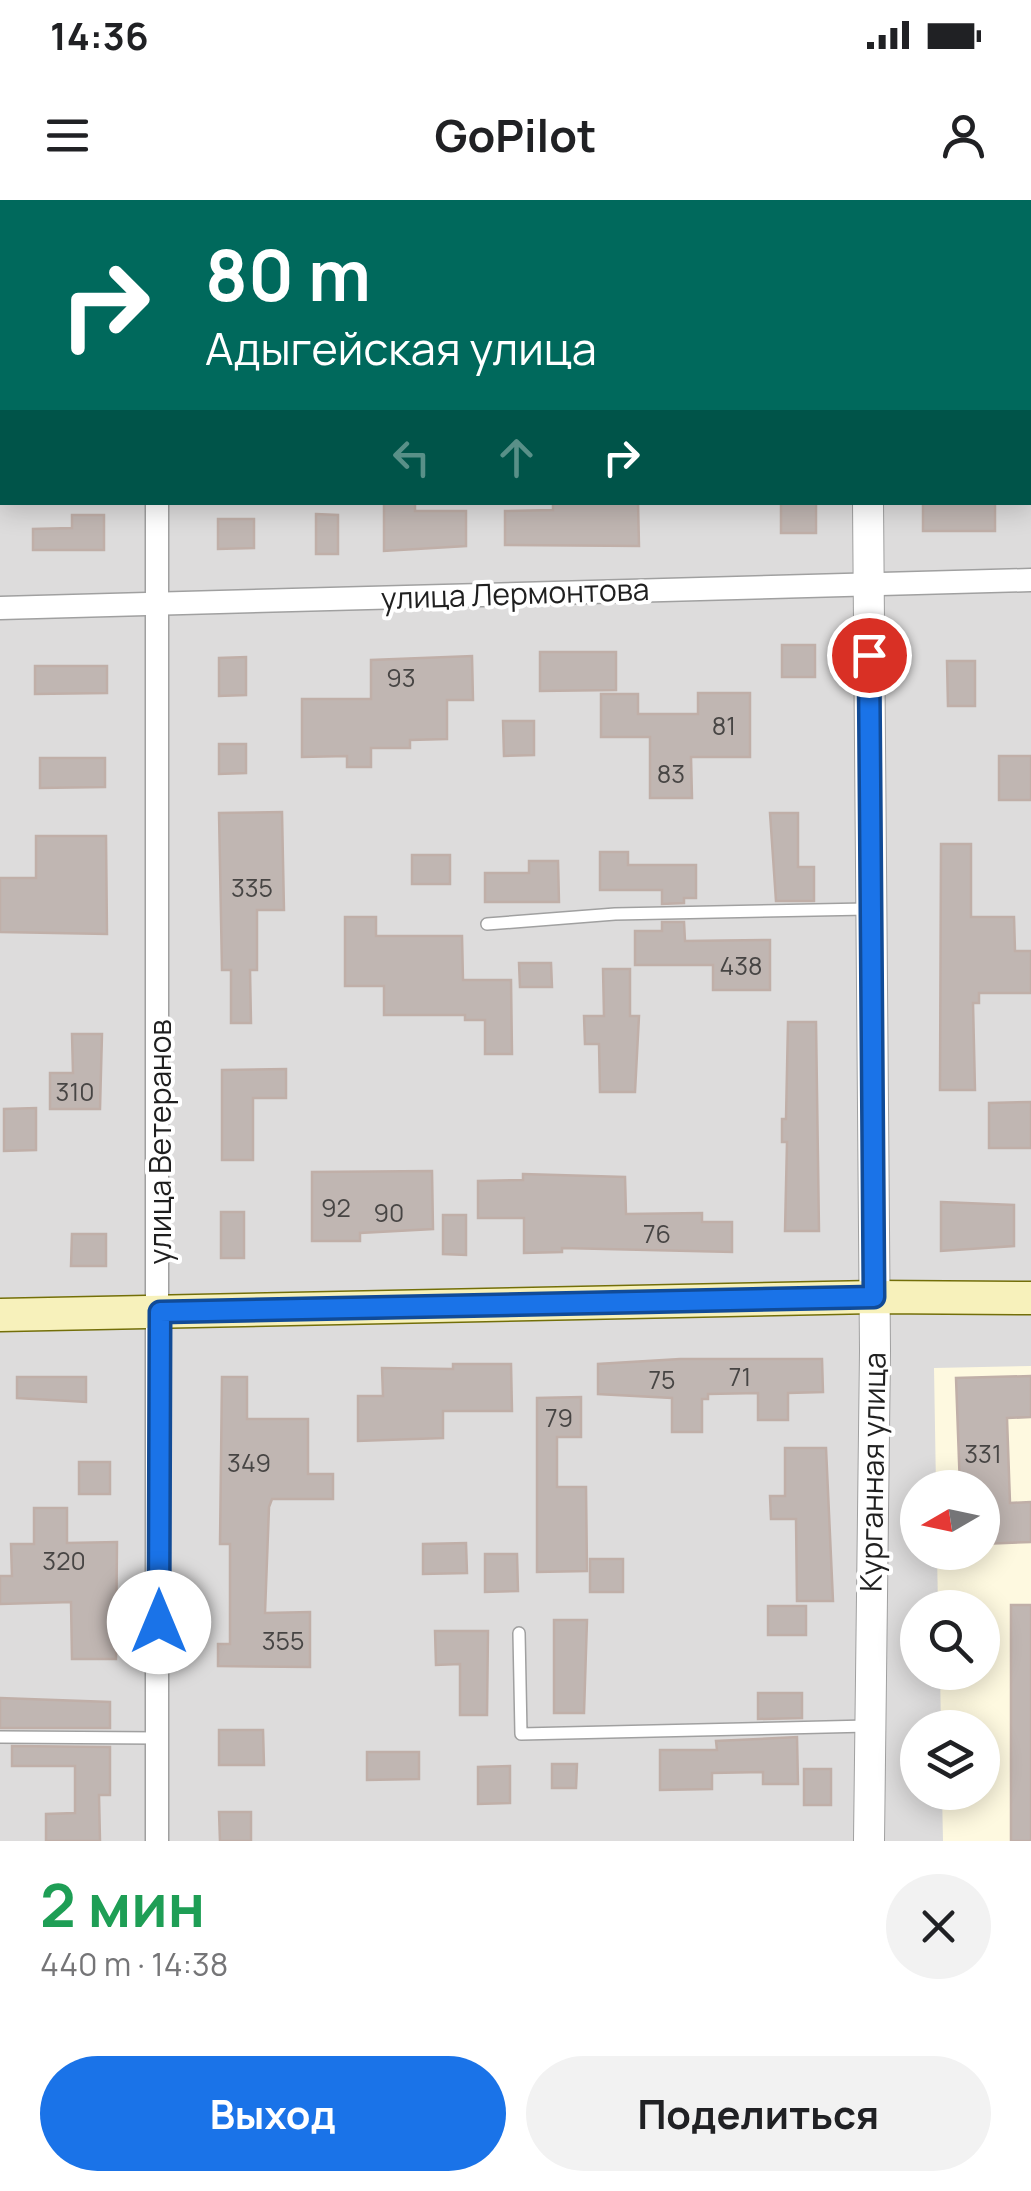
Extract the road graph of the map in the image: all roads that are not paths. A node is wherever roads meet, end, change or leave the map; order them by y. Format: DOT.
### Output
graph roads {
  1 [pos="158,505"];
  2 [pos="868,505"];
  3 [pos="1031,580"];
  4 [pos="868,582"];
  5 [pos="157,604"];
  6 [pos="0,608"];
  7 [pos="871,908"];
  8 [pos="487,924"];
  9 [pos="874,1297"];
  10 [pos="1031,1298"];
  11 [pos="160,1312"];
  12 [pos="0,1315"];
  13 [pos="519,1634"];
  14 [pos="868,1726"];
  15 [pos="0,1737"];
  16 [pos="158,1738"];
  17 [pos="157,1841"];
  18 [pos="869,1841"];
  1 -- 5 [label="street, улица Ветеранов"];
  2 -- 4 [label="street, Курганная улица"];
  3 -- 4 [label="street, улица Лермонтова"];
  4 -- 5 [label="street, улица Лермонтова"];
  4 -- 7 [label="street, Курганная улица"];
  5 -- 6 [label="street, улица Лермонтова"];
  5 -- 11 [label="street, улица Ветеранов"];
  7 -- 8 [label="lane"];
  7 -- 9 [label="street, Курганная улица"];
  9 -- 10 [label="main road"];
  9 -- 11 [label="main road"];
  9 -- 14 [label="street, Курганная улица"];
  11 -- 12 [label="main road"];
  11 -- 16 [label="street, улица Ветеранов"];
  13 -- 14 [label="lane"];
  14 -- 18 [label="street, Курганная улица"];
  15 -- 16 [label="lane"];
  16 -- 17 [label="street, улица Ветеранов"];
}
